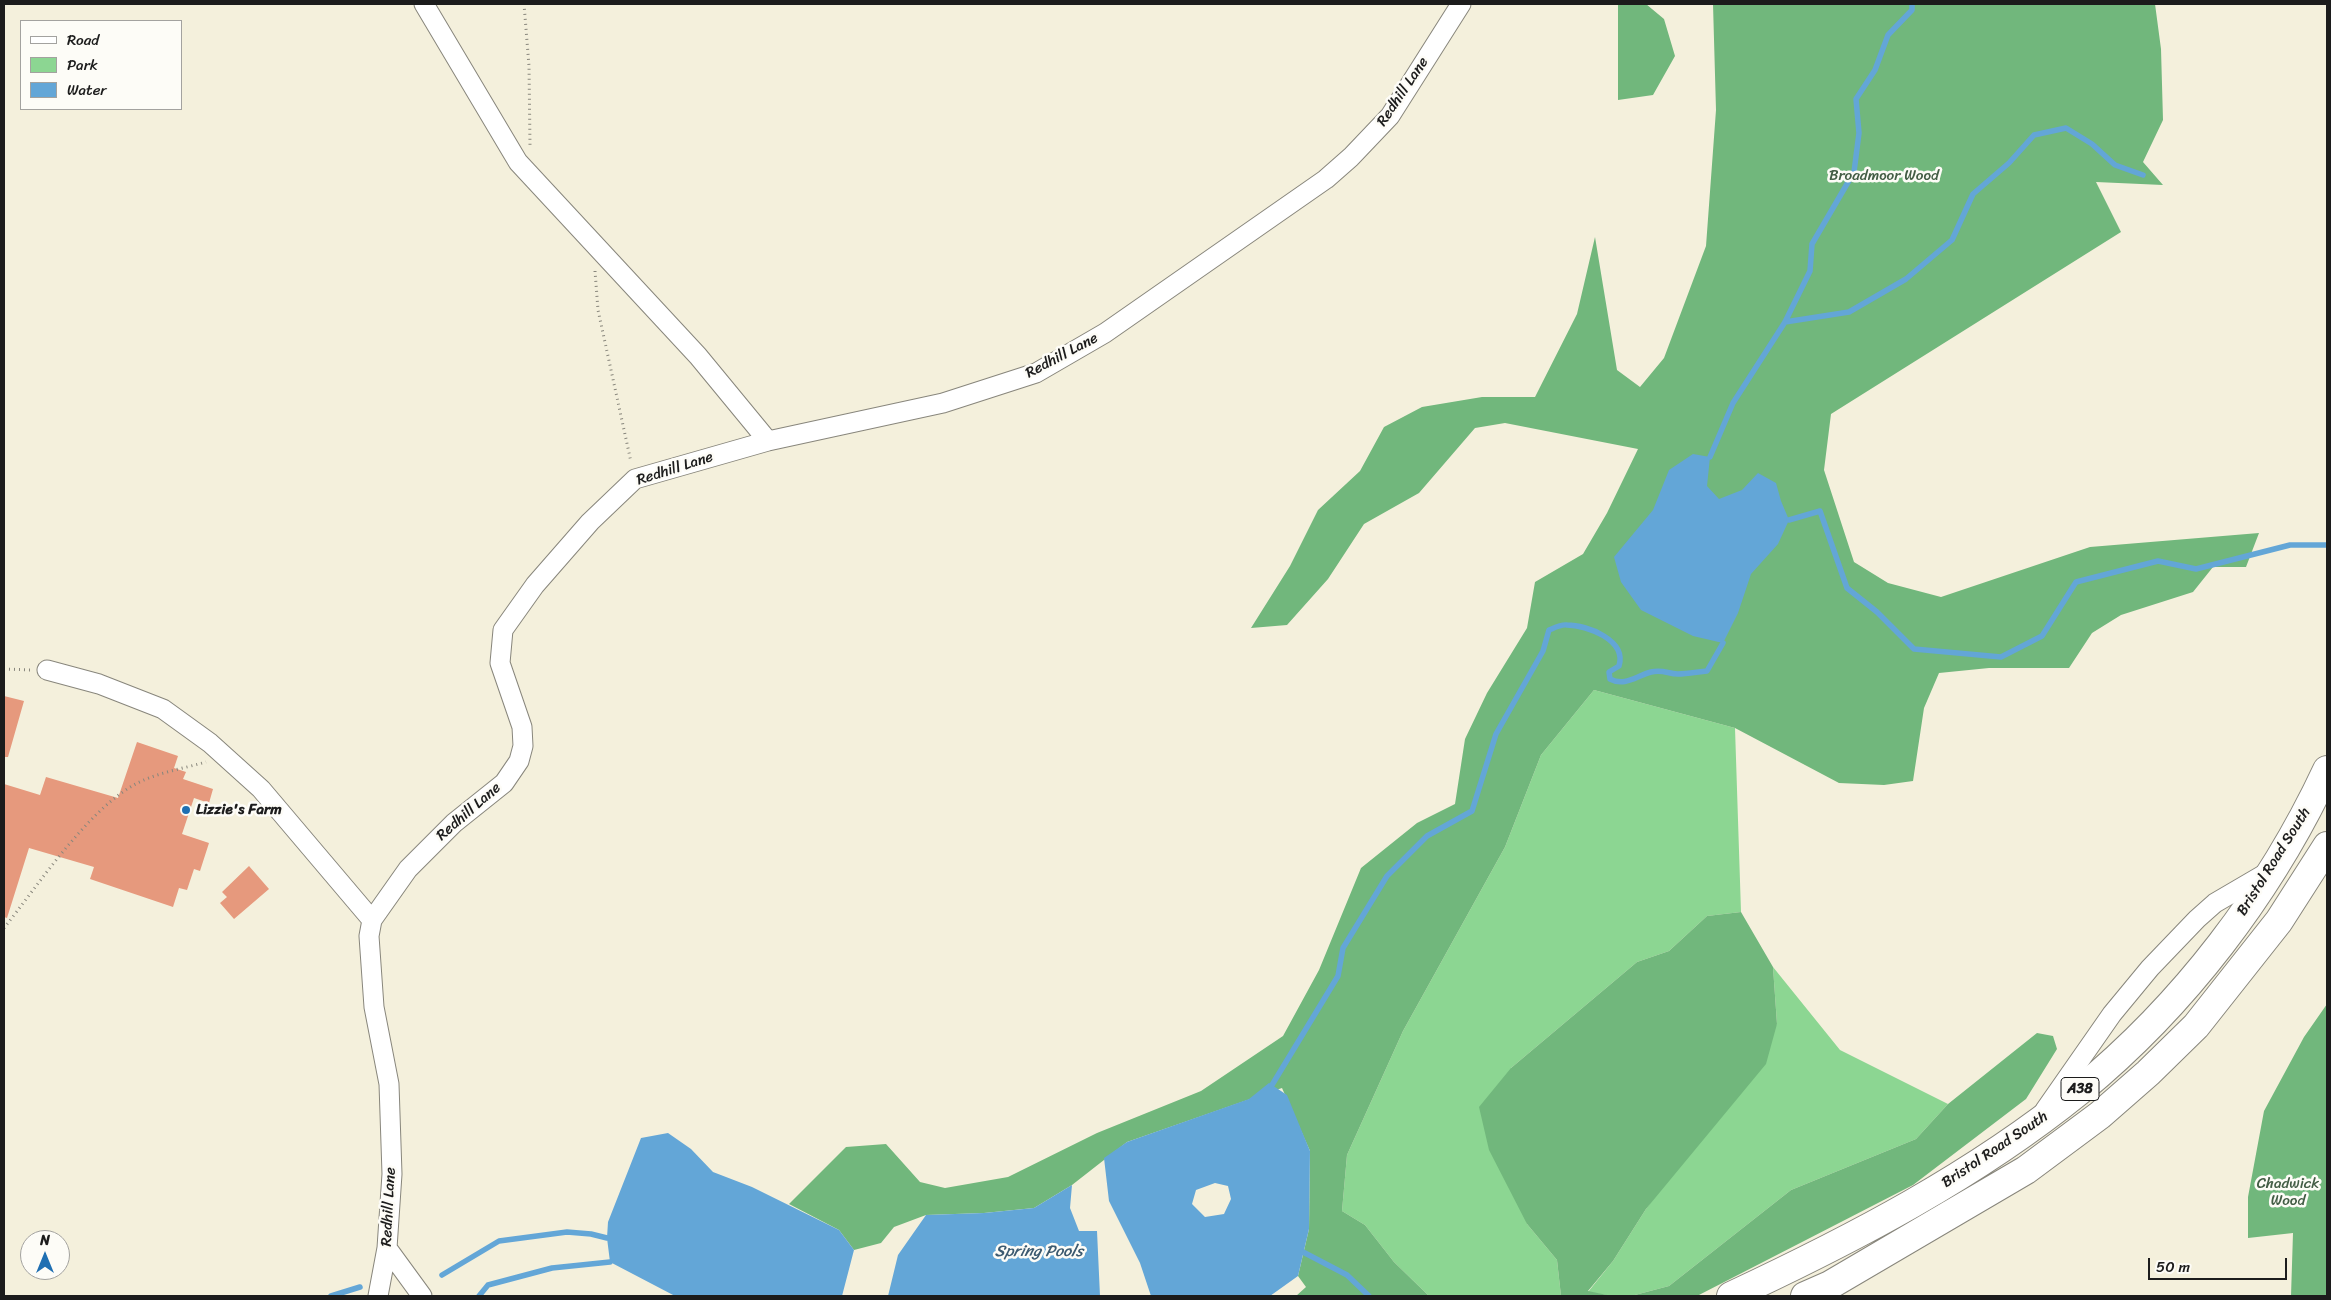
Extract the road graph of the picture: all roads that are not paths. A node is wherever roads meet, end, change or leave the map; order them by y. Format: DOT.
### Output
graph roads {
  1 [pos="424,4"];
  2 [pos="1461,4"];
  3 [pos="768,441"];
  4 [pos="46,670"];
  5 [pos="2327,770"];
  6 [pos="2327,846"];
  7 [pos="2273,869"];
  8 [pos="372,920"];
  9 [pos="2034,1125"];
  10 [pos="387,1248"];
  11 [pos="378,1296"];
  12 [pos="422,1296"];
  13 [pos="1731,1296"];
  14 [pos="1805,1296"];
  1 -- 3 [label="street"];
  2 -- 3 [label="street, Redhill Lane"];
  3 -- 8 [label="street, Redhill Lane"];
  4 -- 8 [label="street"];
  5 -- 7 [label="highway, Bristol Road South / A38"];
  6 -- 14 [label="highway, Bristol Road South / A38"];
  7 -- 9 [label="highway, Bristol Road South / A38"];
  7 -- 9 [label="street"];
  8 -- 10 [label="street, Redhill Lane"];
  9 -- 13 [label="highway, Bristol Road South / A38"];
  10 -- 11 [label="street, Redhill Lane"];
  10 -- 12 [label="street"];
}
